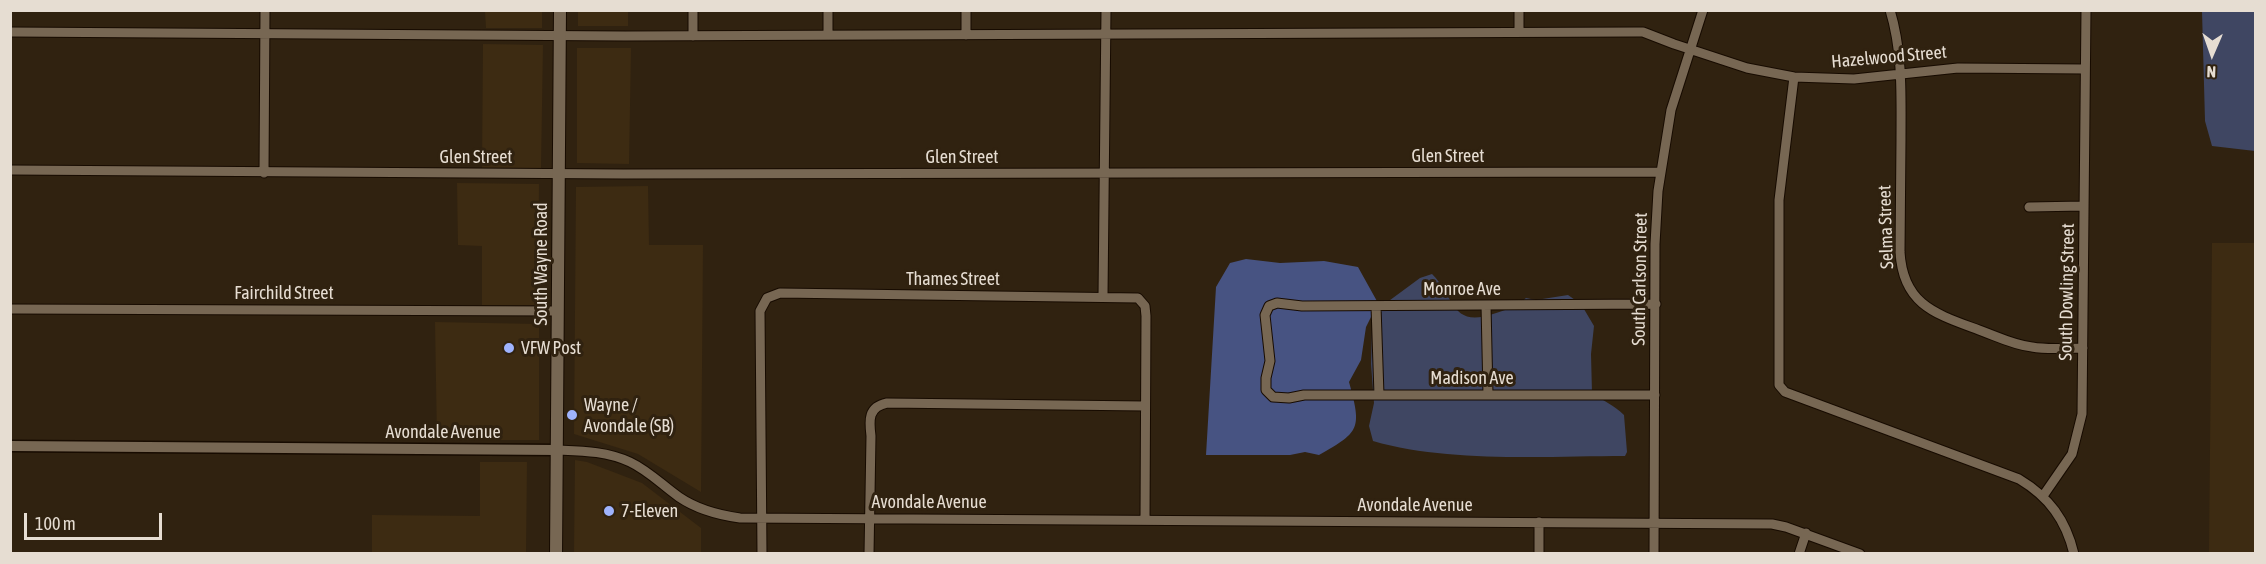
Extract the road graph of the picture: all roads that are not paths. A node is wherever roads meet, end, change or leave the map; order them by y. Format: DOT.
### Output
graph roads {
  1 [pos="265,10"];
  2 [pos="560,10"];
  3 [pos="693,10"];
  4 [pos="828,10"];
  5 [pos="966,10"];
  6 [pos="1106,10"];
  7 [pos="1519,10"];
  8 [pos="1703,10"];
  9 [pos="1890,10"];
  10 [pos="2086,10"];
  11 [pos="10,32"];
  12 [pos="1519,32"];
  13 [pos="1105,33"];
  14 [pos="265,34"];
  15 [pos="828,35"];
  16 [pos="966,35"];
  17 [pos="560,36"];
  18 [pos="693,36"];
  19 [pos="1690,50"];
  20 [pos="2085,69"];
  21 [pos="1901,75"];
  22 [pos="1794,77"];
  23 [pos="10,170"];
  24 [pos="1660,172"];
  25 [pos="264,173"];
  26 [pos="1104,173"];
  27 [pos="559,174"];
  28 [pos="2084,206"];
  29 [pos="2029,207"];
  30 [pos="1103,296"];
  31 [pos="1656,304"];
  32 [pos="1486,305"];
  33 [pos="1376,306"];
  34 [pos="10,309"];
  35 [pos="558,311"];
  36 [pos="2083,348"];
  37 [pos="1379,395"];
  38 [pos="1488,395"];
  39 [pos="1655,395"];
  40 [pos="1290,398"];
  41 [pos="1146,406"];
  42 [pos="10,446"];
  43 [pos="557,450"];
  44 [pos="2043,496"];
  45 [pos="762,518"];
  46 [pos="869,519"];
  47 [pos="1145,520"];
  48 [pos="1539,522"];
  49 [pos="1654,522"];
  50 [pos="1806,534"];
  51 [pos="556,554"];
  52 [pos="762,554"];
  53 [pos="869,554"];
  54 [pos="1539,554"];
  55 [pos="1654,554"];
  56 [pos="1798,554"];
  57 [pos="1860,554"];
  58 [pos="2074,554"];
  1 -- 14 [label="street"];
  2 -- 17 [label="main road, South Wayne Road"];
  3 -- 18 [label="street"];
  4 -- 15 [label="street"];
  5 -- 16 [label="street"];
  6 -- 13 [label="street"];
  7 -- 12 [label="street"];
  8 -- 19 [label="street, South Carlson Street"];
  9 -- 21 [label="street, Selma Street"];
  10 -- 20 [label="street, South Dowling Street"];
  11 -- 14 [label="street, Hazelwood Street"];
  12 -- 13 [label="street, Hazelwood Street"];
  12 -- 19 [label="street, Hazelwood Street"];
  13 -- 16 [label="street, Hazelwood Street"];
  13 -- 26 [label="street"];
  14 -- 17 [label="street, Hazelwood Street"];
  14 -- 25 [label="street"];
  15 -- 16 [label="street, Hazelwood Street"];
  15 -- 18 [label="street, Hazelwood Street"];
  17 -- 18 [label="street, Hazelwood Street"];
  17 -- 27 [label="main road, South Wayne Road"];
  19 -- 22 [label="street, Hazelwood Street"];
  19 -- 24 [label="street, South Carlson Street"];
  20 -- 21 [label="street, Hazelwood Street"];
  20 -- 28 [label="street, South Dowling Street"];
  21 -- 22 [label="street, Hazelwood Street"];
  21 -- 36 [label="street, Selma Street"];
  22 -- 44 [label="street"];
  23 -- 25 [label="street, Glen Street"];
  24 -- 26 [label="street, Glen Street"];
  24 -- 31 [label="street, South Carlson Street"];
  25 -- 27 [label="street, Glen Street"];
  26 -- 27 [label="street, Glen Street"];
  26 -- 30 [label="street"];
  27 -- 35 [label="main road, South Wayne Road"];
  28 -- 29 [label="street"];
  28 -- 36 [label="street, South Dowling Street"];
  30 -- 41 [label="street, Thames Street"];
  30 -- 45 [label="street, Thames Street"];
  31 -- 32 [label="street, Monroe Ave"];
  31 -- 39 [label="street, South Carlson Street"];
  32 -- 33 [label="street, Monroe Ave"];
  32 -- 38 [label="street"];
  33 -- 37 [label="street"];
  33 -- 40 [label="street, Monroe Ave"];
  34 -- 35 [label="street, Fairchild Street"];
  35 -- 43 [label="main road, South Wayne Road"];
  36 -- 44 [label="street, South Dowling Street"];
  37 -- 38 [label="street, Madison Ave"];
  37 -- 40 [label="street, Madison Ave"];
  38 -- 39 [label="street, Madison Ave"];
  39 -- 49 [label="street, South Carlson Street"];
  41 -- 46 [label="street"];
  41 -- 47 [label="street, Thames Street"];
  42 -- 43 [label="street, Avondale Avenue"];
  43 -- 45 [label="street, Avondale Avenue"];
  43 -- 51 [label="main road, South Wayne Road"];
  44 -- 58 [label="street"];
  45 -- 46 [label="street, Avondale Avenue"];
  45 -- 52 [label="street"];
  46 -- 47 [label="street, Avondale Avenue"];
  46 -- 53 [label="street"];
  47 -- 48 [label="street, Avondale Avenue"];
  48 -- 49 [label="street, Avondale Avenue"];
  48 -- 54 [label="street"];
  49 -- 50 [label="street, Avondale Avenue"];
  49 -- 55 [label="street, South Carlson Street"];
  50 -- 56 [label="street"];
  50 -- 57 [label="street, Avondale Avenue"];
}
